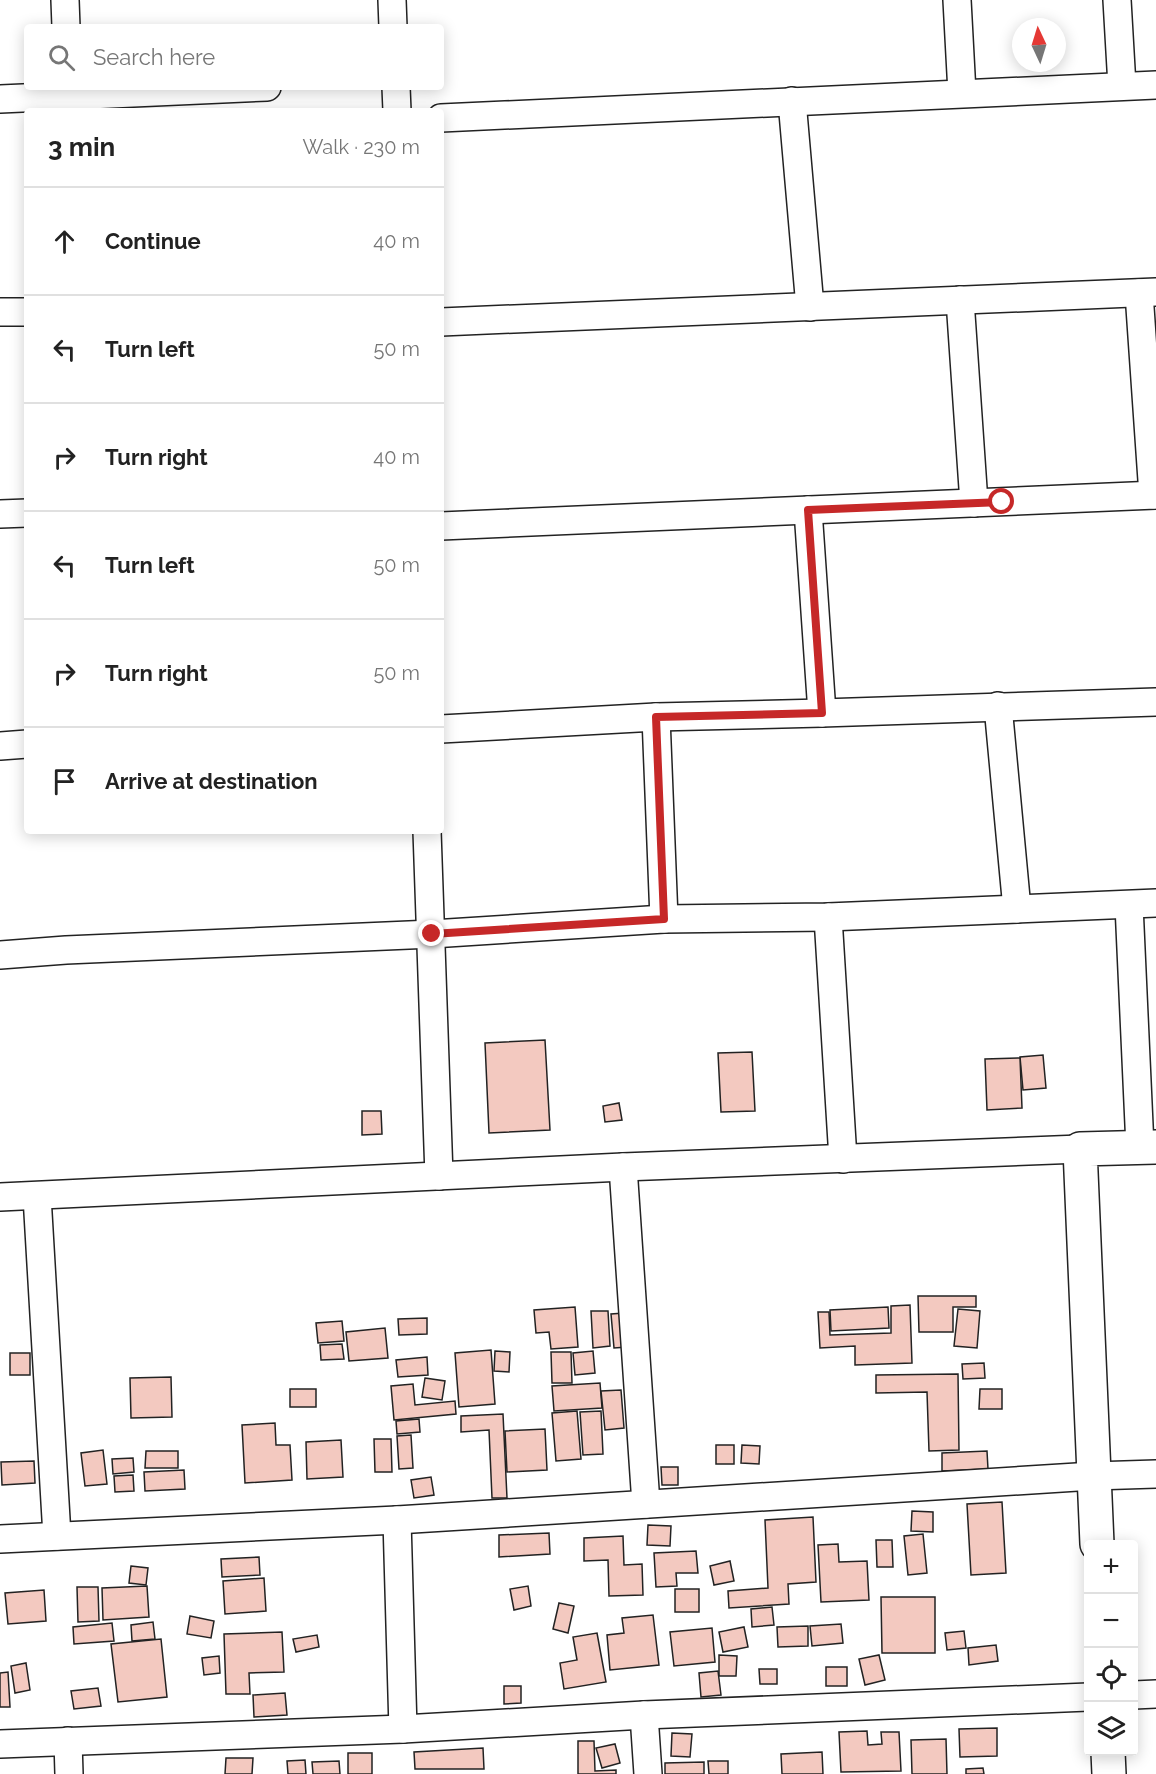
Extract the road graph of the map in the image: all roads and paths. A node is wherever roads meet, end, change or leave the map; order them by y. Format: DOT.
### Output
graph roads {
  1 [pos="64,0"];
  2 [pos="392,0"];
  3 [pos="957,0"];
  4 [pos="1118,0"];
  5 [pos="66,24"];
  6 [pos="393,24"];
  7 [pos="1156,85"];
  8 [pos="1122,86"];
  9 [pos="213,90"];
  10 [pos="396,90"];
  11 [pos="962,93"];
  12 [pos="68,98"];
  13 [pos="0,99"];
  14 [pos="792,101"];
  15 [pos="397,108"];
  16 [pos="444,118"];
  17 [pos="1147,293"];
  18 [pos="960,300"];
  19 [pos="810,307"];
  20 [pos="0,312"];
  21 [pos="24,312"];
  22 [pos="444,322"];
  23 [pos="1154,495"];
  24 [pos="974,503"];
  25 [pos="808,510"];
  26 [pos="24,513"];
  27 [pos="0,514"];
  28 [pos="444,526"];
  29 [pos="1156,702"];
  30 [pos="998,706"];
  31 [pos="822,713"];
  32 [pos="656,717"];
  33 [pos="444,729"];
  34 [pos="24,744"];
  35 [pos="0,746"];
  36 [pos="427,834"];
  37 [pos="1156,903"];
  38 [pos="1129,905"];
  39 [pos="1017,909"];
  40 [pos="828,917"];
  41 [pos="664,919"];
  42 [pos="432,934"];
  43 [pos="0,955"];
  44 [pos="1148,1147"];
  45 [pos="1080,1149"];
  46 [pos="843,1159"];
  47 [pos="623,1167"];
  48 [pos="439,1176"];
  49 [pos="37,1196"];
  50 [pos="0,1197"];
  51 [pos="1156,1473"];
  52 [pos="1093,1476"];
  53 [pos="646,1504"];
  54 [pos="397,1520"];
  55 [pos="57,1536"];
  56 [pos="0,1539"];
  57 [pos="1097,1540"];
  58 [pos="1156,1694"];
  59 [pos="1138,1695"];
  60 [pos="1084,1697"];
  61 [pos="644,1715"];
  62 [pos="403,1729"];
  63 [pos="68,1741"];
  64 [pos="0,1744"];
  65 [pos="1108,1756"];
  66 [pos="69,1774"];
  67 [pos="648,1774"];
  68 [pos="1109,1774"];
  1 -- 5 [label="street"];
  2 -- 6 [label="street"];
  3 -- 11 [label="street"];
  4 -- 8 [label="street"];
  7 -- 8 [label="street"];
  8 -- 11 [label="street"];
  9 -- 12 [label="street"];
  10 -- 15 [label="street"];
  11 -- 14 [label="street"];
  12 -- 13 [label="street"];
  14 -- 16 [label="street"];
  14 -- 19 [label="street"];
  17 -- 18 [label="street"];
  17 -- 23 [label="street"];
  18 -- 19 [label="street"];
  18 -- 24 [label="street"];
  19 -- 22 [label="street"];
  20 -- 21 [label="street"];
  23 -- 24 [label="street"];
  24 -- 25 [label="street"];
  25 -- 28 [label="street"];
  25 -- 31 [label="street"];
  26 -- 27 [label="street"];
  29 -- 30 [label="street"];
  30 -- 31 [label="street"];
  30 -- 39 [label="street"];
  31 -- 32 [label="street"];
  32 -- 33 [label="street"];
  32 -- 41 [label="street"];
  34 -- 35 [label="street"];
  36 -- 42 [label="street"];
  37 -- 38 [label="street"];
  38 -- 39 [label="street"];
  38 -- 44 [label="street"];
  39 -- 40 [label="street"];
  40 -- 41 [label="street"];
  40 -- 46 [label="street"];
  41 -- 42 [label="street"];
  42 -- 43 [label="street"];
  42 -- 48 [label="street"];
  44 -- 45 [label="street"];
  45 -- 46 [label="street"];
  45 -- 52 [label="street"];
  46 -- 47 [label="street"];
  47 -- 48 [label="street"];
  47 -- 53 [label="street"];
  48 -- 49 [label="street"];
  49 -- 50 [label="street"];
  49 -- 55 [label="street"];
  51 -- 52 [label="street"];
  52 -- 53 [label="street"];
  52 -- 57 [label="street"];
  53 -- 54 [label="street"];
  54 -- 55 [label="street"];
  54 -- 62 [label="street"];
  55 -- 56 [label="street"];
  58 -- 59 [label="street"];
  60 -- 61 [label="street"];
  61 -- 62 [label="street"];
  61 -- 67 [label="street"];
  62 -- 63 [label="street"];
  63 -- 64 [label="street"];
  63 -- 66 [label="street"];
  65 -- 68 [label="street"];
}
